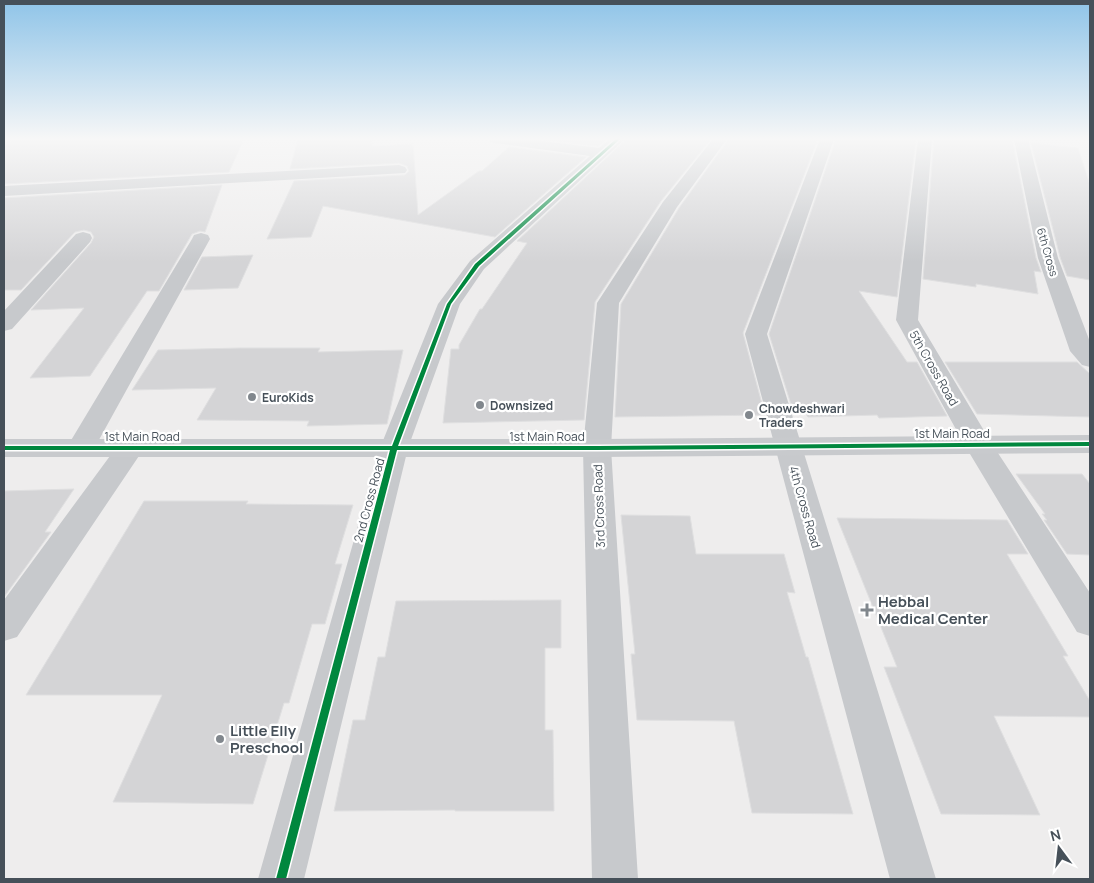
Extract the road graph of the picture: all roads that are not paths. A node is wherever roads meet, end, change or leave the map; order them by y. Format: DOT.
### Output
graph roads {
  1 [pos="197,180"];
  2 [pos="572,180"];
  3 [pos="689,180"];
  4 [pos="812,180"];
  5 [pos="921,180"];
  6 [pos="1030,180"];
  7 [pos="4,190"];
  8 [pos="83,238"];
  9 [pos="201,239"];
  10 [pos="4,324"];
  11 [pos="1090,360"];
  12 [pos="978,444"];
  13 [pos="1090,444"];
  14 [pos="787,446"];
  15 [pos="81,447"];
  16 [pos="132,447"];
  17 [pos="4,448"];
  18 [pos="394,448"];
  19 [pos="597,448"];
  20 [pos="1090,622"];
  21 [pos="4,627"];
  22 [pos="280,879"];
  23 [pos="615,879"];
  24 [pos="913,879"];
  1 -- 7 [label="street"];
  2 -- 18 [label="street, 2nd Cross Road"];
  3 -- 19 [label="street, 3rd Cross Road"];
  4 -- 14 [label="street, 4th Cross Road"];
  5 -- 12 [label="street, 5th Cross Road"];
  6 -- 11 [label="street, 6th Cross"];
  8 -- 10 [label="street"];
  9 -- 15 [label="street"];
  12 -- 13 [label="street, 1st Main Road"];
  12 -- 14 [label="street, 1st Main Road"];
  12 -- 20 [label="street, 5th Cross Road"];
  14 -- 19 [label="street, 1st Main Road"];
  14 -- 24 [label="street, 4th Cross Road"];
  15 -- 16 [label="street, 1st Main Road"];
  15 -- 17 [label="street, 1st Main Road"];
  16 -- 18 [label="street, 1st Main Road"];
  16 -- 21 [label="street"];
  18 -- 19 [label="street, 1st Main Road"];
  18 -- 22 [label="street, 2nd Cross Road"];
  19 -- 23 [label="street, 3rd Cross Road"];
}
